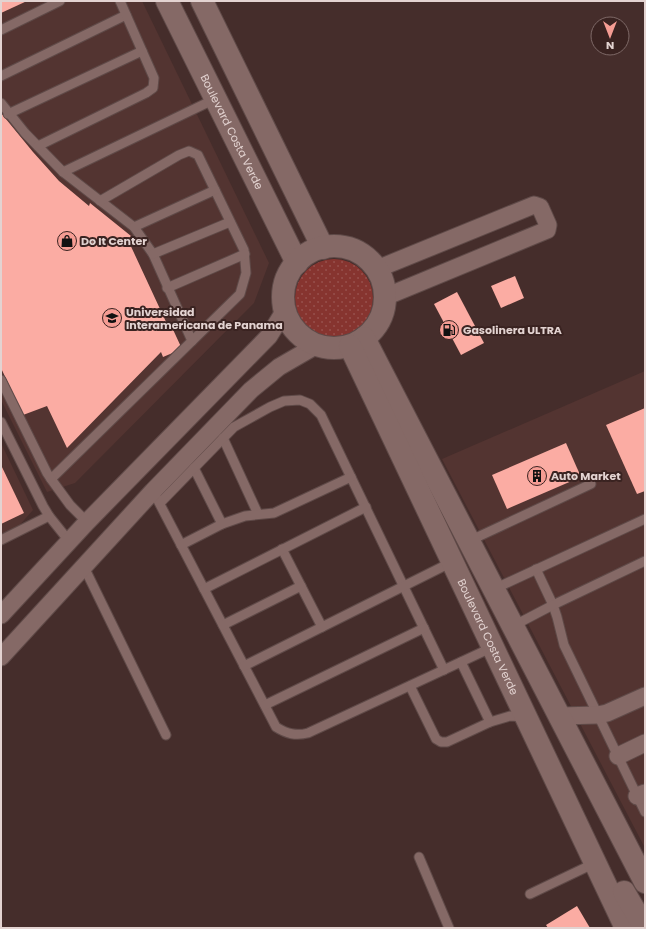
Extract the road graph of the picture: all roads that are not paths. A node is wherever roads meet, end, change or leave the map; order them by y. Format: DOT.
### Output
graph roads {
  1 [pos="60,1"];
  2 [pos="120,1"];
  3 [pos="167,1"];
  4 [pos="202,1"];
  5 [pos="126,15"];
  6 [pos="1,30"];
  7 [pos="142,51"];
  8 [pos="1,76"];
  9 [pos="216,99"];
  10 [pos="1,103"];
  11 [pos="8,114"];
  12 [pos="38,146"];
  13 [pos="63,172"];
  14 [pos="215,190"];
  15 [pos="100,201"];
  16 [pos="230,222"];
  17 [pos="134,227"];
  18 [pos="323,248"];
  19 [pos="153,254"];
  20 [pos="245,254"];
  21 [pos="297,263"];
  22 [pos="377,269"];
  23 [pos="167,288"];
  24 [pos="385,297"];
  25 [pos="285,310"];
  26 [pos="192,341"];
  27 [pos="357,342"];
  28 [pos="317,345"];
  29 [pos="1,380"];
  30 [pos="1,422"];
  31 [pos="223,438"];
  32 [pos="194,468"];
  33 [pos="351,478"];
  34 [pos="51,479"];
  35 [pos="591,484"];
  36 [pos="156,497"];
  37 [pos="366,507"];
  38 [pos="258,514"];
  39 [pos="49,516"];
  40 [pos="645,519"];
  41 [pos="87,522"];
  42 [pos="222,524"];
  43 [pos="1,540"];
  44 [pos="69,541"];
  45 [pos="469,541"];
  46 [pos="181,545"];
  47 [pos="282,549"];
  48 [pos="645,561"];
  49 [pos="452,562"];
  50 [pos="84,567"];
  51 [pos="536,569"];
  52 [pos="301,586"];
  53 [pos="404,586"];
  54 [pos="204,589"];
  55 [pos="494,589"];
  56 [pos="553,605"];
  57 [pos="1,615"];
  58 [pos="223,625"];
  59 [pos="513,626"];
  60 [pos="322,627"];
  61 [pos="424,628"];
  62 [pos="493,647"];
  63 [pos="1,657"];
  64 [pos="461,662"];
  65 [pos="244,666"];
  66 [pos="444,670"];
  67 [pos="410,686"];
  68 [pos="645,696"];
  69 [pos="265,706"];
  70 [pos="598,715"];
  71 [pos="560,716"];
  72 [pos="526,717"];
  73 [pos="490,722"];
  74 [pos="166,735"];
  75 [pos="645,743"];
  76 [pos="618,756"];
  77 [pos="641,795"];
  78 [pos="645,812"];
  79 [pos="577,825"];
  80 [pos="419,857"];
  81 [pos="595,863"];
  82 [pos="645,882"];
  83 [pos="530,894"];
  84 [pos="449,928"];
  85 [pos="626,928"];
  86 [pos="645,928"];
  1 -- 6 [label="lane"];
  2 -- 5 [label="lane"];
  3 -- 9 [label="street, Boulevard Costa Verde"];
  4 -- 18 [label="street"];
  5 -- 7 [label="lane"];
  5 -- 8 [label="lane"];
  7 -- 11 [label="lane"];
  7 -- 12 [label="lane"];
  9 -- 13 [label="lane"];
  9 -- 21 [label="street, Boulevard Costa Verde"];
  10 -- 11 [label="lane"];
  11 -- 12 [label="lane"];
  12 -- 13 [label="lane"];
  13 -- 15 [label="lane"];
  14 -- 15 [label="lane"];
  14 -- 16 [label="lane"];
  14 -- 17 [label="lane"];
  15 -- 17 [label="lane"];
  16 -- 19 [label="lane"];
  16 -- 20 [label="lane"];
  17 -- 19 [label="lane"];
  18 -- 21 [label="street"];
  18 -- 22 [label="street"];
  19 -- 23 [label="lane"];
  20 -- 23 [label="lane"];
  20 -- 26 [label="lane"];
  21 -- 25 [label="street"];
  22 -- 24 [label="street"];
  22 -- 24 [label="street"];
  23 -- 26 [label="lane"];
  24 -- 27 [label="street"];
  25 -- 28 [label="street"];
  25 -- 41 [label="street"];
  26 -- 34 [label="lane"];
  27 -- 28 [label="street"];
  27 -- 45 [label="street"];
  27 -- 49 [label="street, Boulevard Costa Verde"];
  28 -- 36 [label="street"];
  29 -- 34 [label="lane"];
  30 -- 39 [label="lane"];
  31 -- 32 [label="lane"];
  31 -- 33 [label="lane"];
  31 -- 38 [label="lane"];
  32 -- 36 [label="lane"];
  32 -- 42 [label="lane"];
  33 -- 37 [label="lane"];
  33 -- 38 [label="lane"];
  34 -- 41 [label="lane"];
  35 -- 45 [label="lane"];
  36 -- 46 [label="lane"];
  36 -- 50 [label="street"];
  37 -- 47 [label="lane"];
  37 -- 53 [label="lane"];
  38 -- 42 [label="lane"];
  39 -- 43 [label="lane"];
  39 -- 44 [label="lane"];
  40 -- 51 [label="lane"];
  41 -- 44 [label="street"];
  42 -- 46 [label="lane"];
  44 -- 57 [label="street"];
  45 -- 55 [label="street"];
  46 -- 54 [label="lane"];
  47 -- 52 [label="lane"];
  47 -- 54 [label="lane"];
  48 -- 56 [label="lane"];
  49 -- 53 [label="lane"];
  49 -- 62 [label="street, Boulevard Costa Verde"];
  50 -- 63 [label="street"];
  50 -- 74 [label="lane"];
  51 -- 55 [label="lane"];
  51 -- 56 [label="lane"];
  52 -- 58 [label="lane"];
  52 -- 60 [label="lane"];
  53 -- 60 [label="lane"];
  53 -- 61 [label="lane"];
  54 -- 58 [label="lane"];
  55 -- 59 [label="street"];
  56 -- 59 [label="lane"];
  56 -- 70 [label="lane"];
  58 -- 65 [label="lane"];
  59 -- 71 [label="street"];
  60 -- 65 [label="lane"];
  61 -- 66 [label="lane"];
  61 -- 69 [label="lane"];
  62 -- 64 [label="lane"];
  62 -- 72 [label="street, Boulevard Costa Verde"];
  64 -- 66 [label="lane"];
  64 -- 73 [label="lane"];
  65 -- 69 [label="lane"];
  66 -- 67 [label="lane"];
  67 -- 69 [label="lane"];
  67 -- 73 [label="lane"];
  68 -- 70 [label="street"];
  70 -- 71 [label="street"];
  70 -- 76 [label="lane"];
  71 -- 82 [label="street"];
  72 -- 73 [label="lane"];
  72 -- 79 [label="street, Boulevard Costa Verde"];
  75 -- 76 [label="street"];
  76 -- 77 [label="lane"];
  77 -- 78 [label="lane"];
  79 -- 81 [label="street, Boulevard Costa Verde"];
  79 -- 86 [label="street"];
  80 -- 84 [label="lane"];
  81 -- 83 [label="lane"];
  81 -- 85 [label="street, Boulevard Costa Verde"];
}
